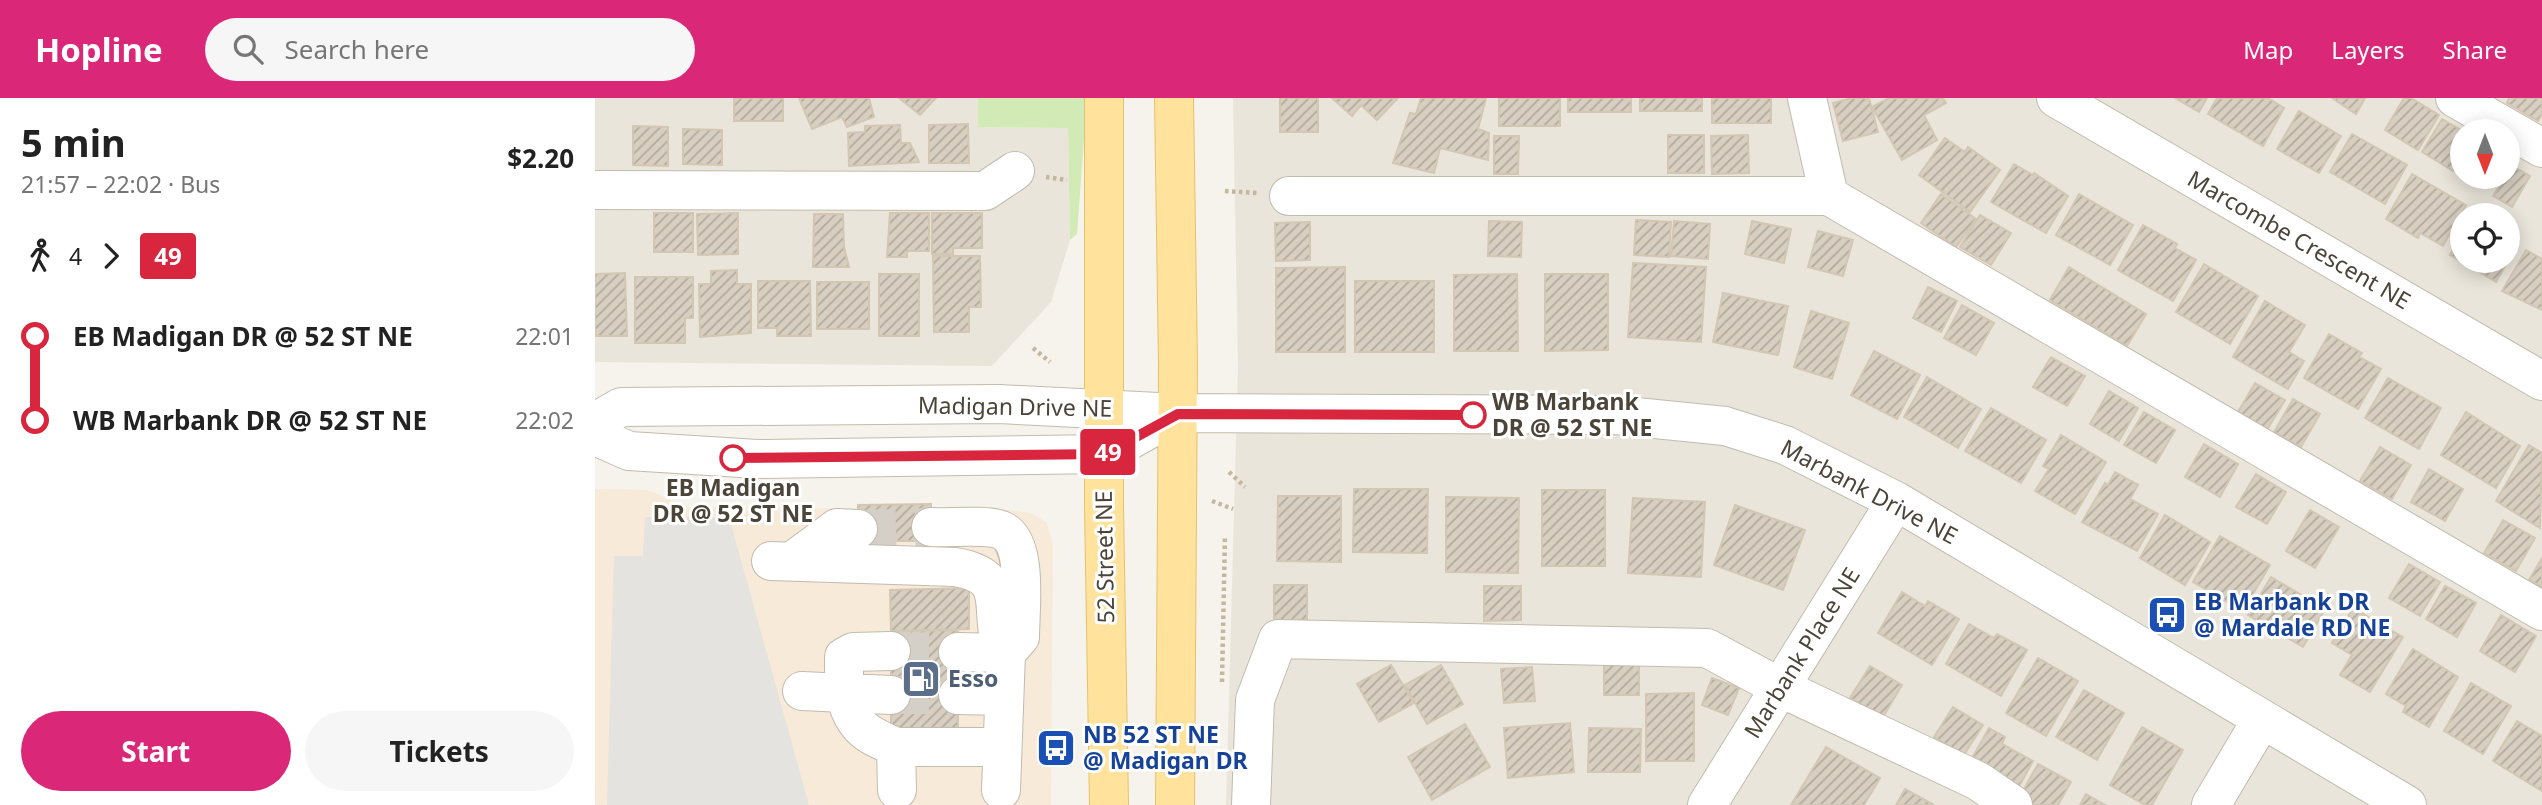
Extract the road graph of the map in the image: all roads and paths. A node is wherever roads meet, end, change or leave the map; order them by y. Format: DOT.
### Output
graph roads {
  1 [pos="1104,98"];
  2 [pos="1174,98"];
  3 [pos="1807,98"];
  4 [pos="2056,98"];
  5 [pos="2455,98"];
  6 [pos="2542,148"];
  7 [pos="1014,171"];
  8 [pos="595,190"];
  9 [pos="1289,196"];
  10 [pos="1829,196"];
  11 [pos="1033,348"];
  12 [pos="1049,362"];
  13 [pos="2542,381"];
  14 [pos="1104,408"];
  15 [pos="1178,414"];
  16 [pos="595,422"];
  17 [pos="595,436"];
  18 [pos="1105,454"];
  19 [pos="1229,472"];
  20 [pos="1245,487"];
  21 [pos="1212,501"];
  22 [pos="1896,501"];
  23 [pos="1233,509"];
  24 [pos="931,527"];
  25 [pos="858,528"];
  26 [pos="1225,535"];
  27 [pos="2542,611"];
  28 [pos="891,651"];
  29 [pos="958,652"];
  30 [pos="1006,653"];
  31 [pos="1781,688"];
  32 [pos="801,691"];
  33 [pos="844,693"];
  34 [pos="1222,694"];
  35 [pos="891,695"];
  36 [pos="958,695"];
  37 [pos="1004,696"];
  38 [pos="2262,719"];
  39 [pos="896,747"];
  40 [pos="1002,747"];
  41 [pos="897,790"];
  42 [pos="1001,790"];
  43 [pos="1971,793"];
  44 [pos="1108,805"];
  45 [pos="1175,805"];
  46 [pos="1251,805"];
  47 [pos="1707,805"];
  48 [pos="2013,805"];
  49 [pos="2211,805"];
  50 [pos="2407,805"];
  1 -- 14 [label="main road, 52 Street NE"];
  2 -- 15 [label="main road"];
  3 -- 10 [label="street"];
  4 -- 13 [label="street, Marcombe Crescent NE"];
  5 -- 6 [label="street"];
  7 -- 8 [label="street"];
  9 -- 10 [label="street"];
  10 -- 27 [label="street"];
  11 -- 12 [label="path"];
  14 -- 15 [label="street, Madigan Drive NE"];
  14 -- 16 [label="street, Madigan Drive NE"];
  14 -- 18 [label="main road, 52 Street NE"];
  15 -- 18 [label="street, Madigan Drive NE"];
  15 -- 22 [label="street, Marbank Drive NE"];
  15 -- 45 [label="main road"];
  17 -- 18 [label="street, Madigan Drive NE"];
  18 -- 44 [label="main road, 52 Street NE"];
  19 -- 20 [label="path"];
  21 -- 23 [label="path"];
  22 -- 31 [label="street, Marbank Place NE"];
  22 -- 38 [label="street, Marbank Drive NE"];
  24 -- 30 [label="street"];
  25 -- 30 [label="street"];
  26 -- 34 [label="path"];
  28 -- 33 [label="street"];
  29 -- 30 [label="street"];
  30 -- 37 [label="street"];
  31 -- 43 [label="street"];
  31 -- 46 [label="street"];
  31 -- 47 [label="street, Marbank Place NE"];
  32 -- 33 [label="street"];
  33 -- 35 [label="street"];
  33 -- 39 [label="street"];
  36 -- 37 [label="street"];
  37 -- 40 [label="street"];
  38 -- 49 [label="street"];
  38 -- 50 [label="street, Marbank Drive NE"];
  39 -- 40 [label="street"];
  39 -- 41 [label="street"];
  40 -- 42 [label="street"];
  43 -- 48 [label="street"];
}
